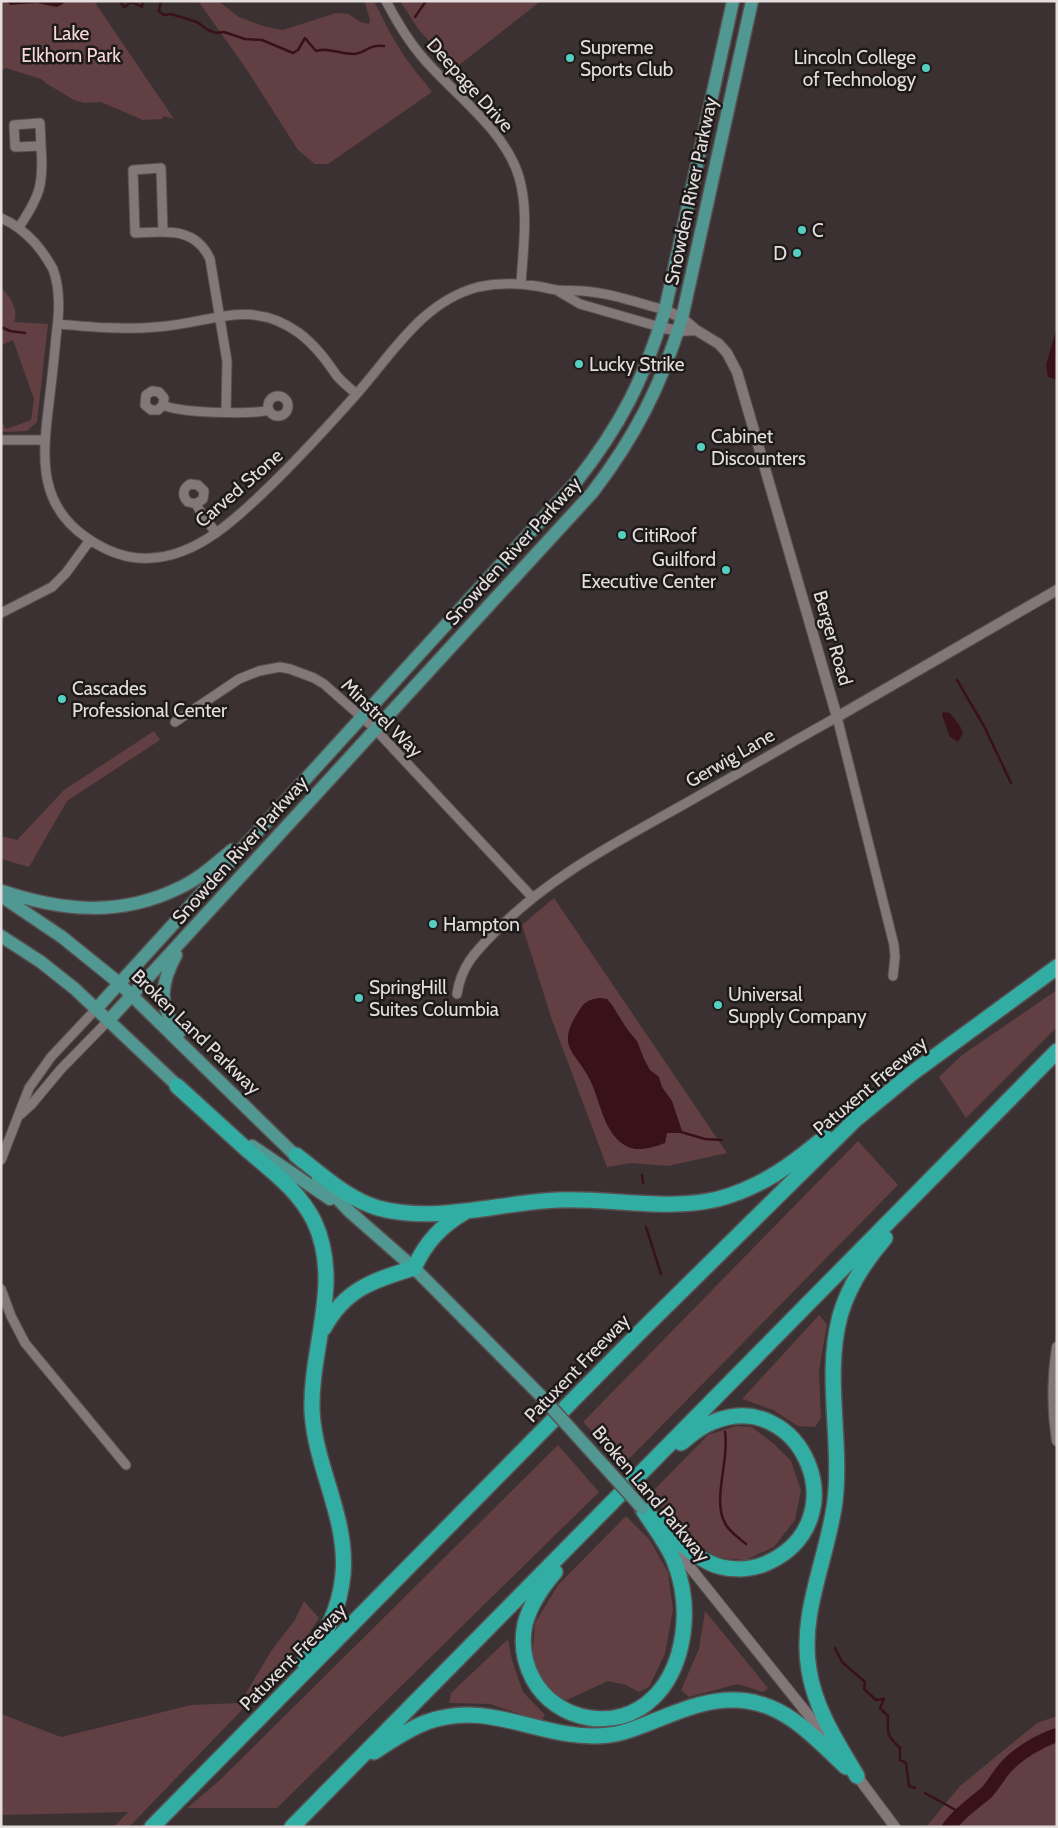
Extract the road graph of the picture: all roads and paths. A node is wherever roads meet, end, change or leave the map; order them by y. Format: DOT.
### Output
graph roads {
  1 [pos="386,1"];
  2 [pos="733,1"];
  3 [pos="752,1"];
  4 [pos="41,146"];
  5 [pos="1,218"];
  6 [pos="19,228"];
  7 [pos="163,232"];
  8 [pos="521,284"];
  9 [pos="555,290"];
  10 [pos="665,310"];
  11 [pos="220,316"];
  12 [pos="682,318"];
  13 [pos="58,324"];
  14 [pos="660,327"];
  15 [pos="696,330"];
  16 [pos="678,331"];
  17 [pos="356,394"];
  18 [pos="163,405"];
  19 [pos="269,410"];
  20 [pos="226,412"];
  21 [pos="1,440"];
  22 [pos="45,440"];
  23 [pos="196,504"];
  24 [pos="216,533"];
  25 [pos="90,540"];
  26 [pos="1057,590"];
  27 [pos="2,612"];
  28 [pos="362,717"];
  29 [pos="837,717"];
  30 [pos="175,722"];
  31 [pos="375,729"];
  32 [pos="265,824"];
  33 [pos="1,891"];
  34 [pos="1,896"];
  35 [pos="532,897"];
  36 [pos="1,936"];
  37 [pos="184,938"];
  38 [pos="1057,967"];
  39 [pos="893,976"];
  40 [pos="119,982"];
  41 [pos="457,994"];
  42 [pos="132,996"];
  43 [pos="96,1008"];
  44 [pos="109,1020"];
  45 [pos="1057,1051"];
  46 [pos="200,1061"];
  47 [pos="911,1074"];
  48 [pos="177,1086"];
  49 [pos="20,1115"];
  50 [pos="976,1133"];
  51 [pos="296,1155"];
  52 [pos="1,1160"];
  53 [pos="468,1210"];
  54 [pos="349,1211"];
  55 [pos="414,1268"];
  56 [pos="1,1289"];
  57 [pos="321,1334"];
  58 [pos="1057,1348"];
  59 [pos="1057,1441"];
  60 [pos="126,1465"];
  61 [pos="635,1479"];
  62 [pos="642,1508"];
  63 [pos="598,1516"];
  64 [pos="218,1762"];
  65 [pos="857,1776"];
  66 [pos="331,1786"];
  67 [pos="892,1823"];
  68 [pos="152,1827"];
  69 [pos="292,1827"];
  1 -- 8 [label="street, Deepage Drive"];
  2 -- 10 [label="main road, Snowden River Parkway"];
  3 -- 12 [label="main road, Snowden River Parkway"];
  4 -- 6 [label="street"];
  5 -- 6 [label="street, Carved Stone"];
  6 -- 13 [label="street, Carved Stone"];
  7 -- 7 [label="street"];
  7 -- 11 [label="street"];
  8 -- 9 [label="street, Carved Stone"];
  8 -- 17 [label="street, Carved Stone"];
  9 -- 10 [label="street, Carved Stone"];
  9 -- 14 [label="street, Carved Stone"];
  10 -- 12 [label="street, Berger Road"];
  10 -- 14 [label="main road, Snowden River Parkway"];
  11 -- 13 [label="street"];
  11 -- 17 [label="street"];
  11 -- 20 [label="street"];
  12 -- 15 [label="street, Berger Road"];
  12 -- 16 [label="main road, Snowden River Parkway"];
  13 -- 22 [label="street, Carved Stone"];
  14 -- 16 [label="street"];
  14 -- 28 [label="main road, Snowden River Parkway"];
  15 -- 16 [label="street"];
  15 -- 29 [label="street, Berger Road"];
  16 -- 31 [label="main road, Snowden River Parkway"];
  17 -- 24 [label="street, Carved Stone"];
  18 -- 20 [label="street"];
  19 -- 20 [label="street"];
  21 -- 22 [label="street"];
  22 -- 25 [label="street, Carved Stone"];
  23 -- 24 [label="street"];
  24 -- 25 [label="street, Carved Stone"];
  25 -- 27 [label="street"];
  26 -- 29 [label="street, Gerwig Lane"];
  28 -- 30 [label="street, Minstrel Way"];
  28 -- 31 [label="street, Minstrel Way"];
  28 -- 32 [label="main road, Snowden River Parkway"];
  29 -- 35 [label="street, Gerwig Lane"];
  29 -- 39 [label="street, Berger Road"];
  31 -- 35 [label="street, Minstrel Way"];
  31 -- 37 [label="main road, Snowden River Parkway"];
  32 -- 33 [label="main road"];
  32 -- 40 [label="main road, Snowden River Parkway"];
  34 -- 40 [label="main road, Broken Land Parkway"];
  35 -- 41 [label="street, Gerwig Lane"];
  36 -- 43 [label="main road, Broken Land Parkway"];
  37 -- 42 [label="main road, Snowden River Parkway"];
  37 -- 46 [label="main road"];
  38 -- 47 [label="highway, Patuxent Freeway"];
  40 -- 42 [label="main road, Broken Land Parkway"];
  40 -- 43 [label="main road, Snowden River Parkway"];
  42 -- 44 [label="main road, Snowden River Parkway"];
  42 -- 46 [label="main road, Broken Land Parkway"];
  43 -- 44 [label="main road, Broken Land Parkway"];
  43 -- 49 [label="street"];
  44 -- 48 [label="main road, Broken Land Parkway"];
  44 -- 49 [label="street"];
  45 -- 50 [label="highway"];
  46 -- 51 [label="main road, Broken Land Parkway"];
  47 -- 53 [label="highway"];
  47 -- 64 [label="highway, Patuxent Freeway"];
  48 -- 54 [label="main road, Broken Land Parkway"];
  48 -- 57 [label="highway"];
  49 -- 52 [label="street"];
  50 -- 61 [label="highway"];
  50 -- 65 [label="highway"];
  51 -- 53 [label="highway"];
  51 -- 54 [label="main road, Broken Land Parkway"];
  53 -- 55 [label="highway"];
  54 -- 55 [label="main road, Broken Land Parkway"];
  55 -- 57 [label="highway"];
  55 -- 62 [label="main road, Broken Land Parkway, bridge"];
  56 -- 60 [label="street"];
  57 -- 64 [label="highway"];
  58 -- 59 [label="street"];
  61 -- 62 [label="highway"];
  61 -- 63 [label="highway"];
  62 -- 63 [label="highway"];
  62 -- 65 [label="street, Broken Land Parkway"];
  63 -- 66 [label="highway"];
  64 -- 68 [label="highway, Patuxent Freeway"];
  65 -- 66 [label="highway"];
  65 -- 67 [label="street, Broken Land Parkway"];
  66 -- 69 [label="highway"];
}
